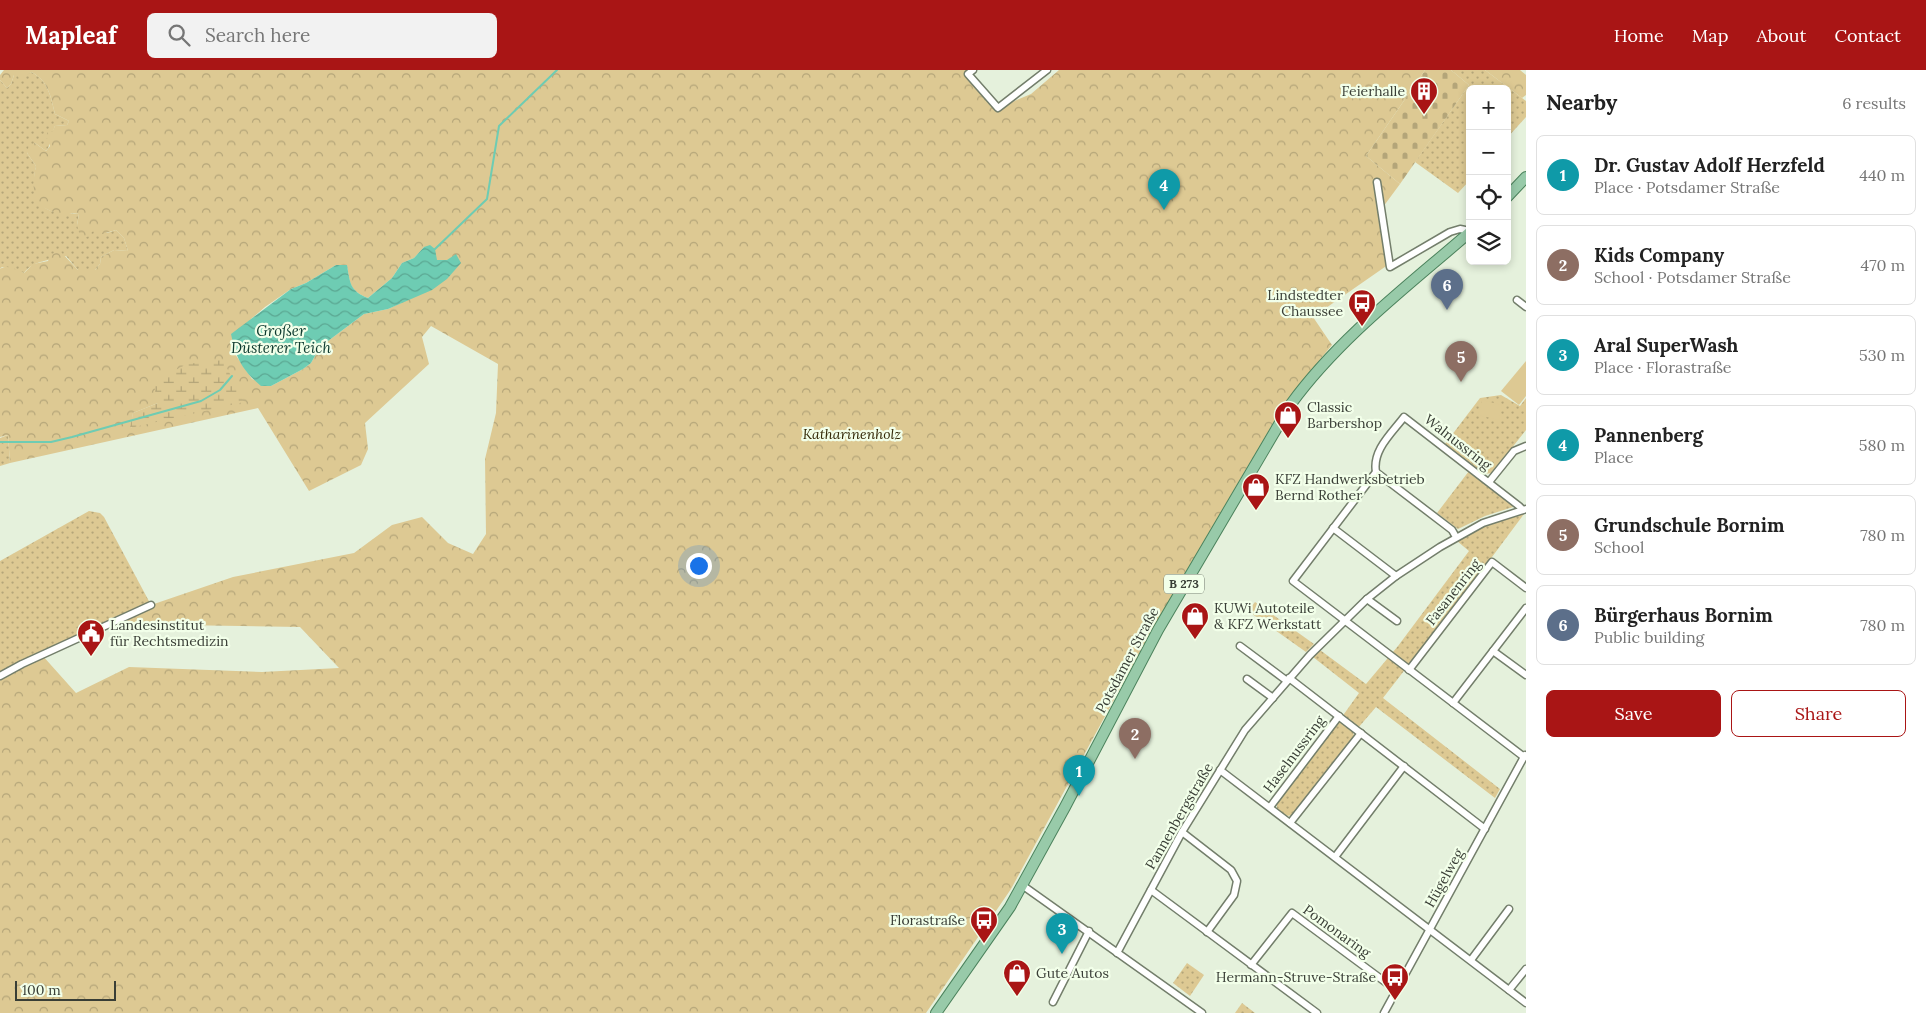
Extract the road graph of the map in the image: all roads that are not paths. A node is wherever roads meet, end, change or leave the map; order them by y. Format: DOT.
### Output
graph roads {
  1 [pos="973,70"];
  2 [pos="1047,70"];
  3 [pos="1526,177"];
  4 [pos="1377,182"];
  5 [pos="1511,193"];
  6 [pos="1466,230"];
  7 [pos="1466,235"];
  8 [pos="1517,300"];
  9 [pos="1526,307"];
  10 [pos="1526,446"];
  11 [pos="1376,472"];
  12 [pos="1489,482"];
  13 [pos="1524,510"];
  14 [pos="1333,528"];
  15 [pos="1456,537"];
  16 [pos="1396,576"];
  17 [pos="1526,588"];
  18 [pos="1367,598"];
  19 [pos="152,604"];
  20 [pos="1526,608"];
  21 [pos="1345,620"];
  22 [pos="1397,621"];
  23 [pos="1240,646"];
  24 [pos="1493,651"];
  25 [pos="1409,670"];
  26 [pos="1526,675"];
  27 [pos="0,676"];
  28 [pos="1247,679"];
  29 [pos="1288,680"];
  30 [pos="1273,698"];
  31 [pos="1453,704"];
  32 [pos="1339,716"];
  33 [pos="1361,733"];
  34 [pos="1525,755"];
  35 [pos="1404,766"];
  36 [pos="1220,770"];
  37 [pos="1270,808"];
  38 [pos="1290,823"];
  39 [pos="1485,829"];
  40 [pos="1182,832"];
  41 [pos="1335,857"];
  42 [pos="1022,885"];
  43 [pos="1151,890"];
  44 [pos="1509,908"];
  45 [pos="1430,930"];
  46 [pos="1089,931"];
  47 [pos="1207,932"];
  48 [pos="1117,953"];
  49 [pos="1471,960"];
  50 [pos="1252,965"];
  51 [pos="1526,969"];
  52 [pos="1396,990"];
  53 [pos="1509,990"];
  54 [pos="1053,1002"];
  55 [pos="1526,1003"];
  56 [pos="1198,1012"];
  57 [pos="936,1013"];
  58 [pos="1317,1013"];
  59 [pos="1384,1013"];
  1 -- 2 [label="street"];
  3 -- 5 [label="main road"];
  4 -- 6 [label="street"];
  7 -- 42 [label="main road, Potsdamer Straße / B 273"];
  8 -- 9 [label="street"];
  10 -- 12 [label="street"];
  11 -- 12 [label="street, Walnussring"];
  11 -- 14 [label="street, Walnussring"];
  11 -- 15 [label="street"];
  12 -- 13 [label="street, Walnussring"];
  13 -- 15 [label="street, Pannenbergstraße"];
  14 -- 16 [label="street"];
  14 -- 21 [label="street, Walnussring"];
  15 -- 16 [label="street, Pannenbergstraße"];
  16 -- 18 [label="street, Pannenbergstraße"];
  17 -- 25 [label="street, Fasanenring"];
  18 -- 21 [label="street, Pannenbergstraße"];
  18 -- 22 [label="street"];
  19 -- 27 [label="street"];
  20 -- 24 [label="street"];
  21 -- 25 [label="street"];
  21 -- 29 [label="street, Pannenbergstraße"];
  23 -- 29 [label="street"];
  24 -- 26 [label="street"];
  24 -- 31 [label="street"];
  25 -- 31 [label="street"];
  28 -- 30 [label="street"];
  29 -- 30 [label="street, Pannenbergstraße"];
  29 -- 32 [label="street, Haselnussring"];
  30 -- 36 [label="street, Pannenbergstraße"];
  31 -- 34 [label="street"];
  32 -- 33 [label="street, Haselnussring"];
  32 -- 37 [label="street, Haselnussring"];
  33 -- 35 [label="street, Haselnussring"];
  33 -- 38 [label="street"];
  34 -- 39 [label="street, Hügelweg"];
  35 -- 39 [label="street, Haselnussring"];
  35 -- 41 [label="street"];
  36 -- 37 [label="street, Haselnussring"];
  36 -- 40 [label="street, Pannenbergstraße"];
  37 -- 38 [label="street, Haselnussring"];
  38 -- 41 [label="street, Haselnussring"];
  39 -- 45 [label="street, Hügelweg"];
  40 -- 43 [label="street, Pannenbergstraße"];
  40 -- 47 [label="street"];
  41 -- 45 [label="street, Haselnussring"];
  42 -- 46 [label="street"];
  42 -- 57 [label="main road, Potsdamer Straße / B 273"];
  43 -- 47 [label="street"];
  43 -- 48 [label="street, Pannenbergstraße"];
  44 -- 49 [label="street"];
  45 -- 49 [label="street"];
  45 -- 52 [label="street, Hügelweg"];
  46 -- 48 [label="street"];
  46 -- 54 [label="street"];
  47 -- 50 [label="street"];
  48 -- 56 [label="street"];
  49 -- 53 [label="street"];
  50 -- 52 [label="street, Pomonaring"];
  50 -- 58 [label="street"];
  51 -- 53 [label="street"];
  52 -- 59 [label="street, Hügelweg"];
  53 -- 55 [label="street"];
}
